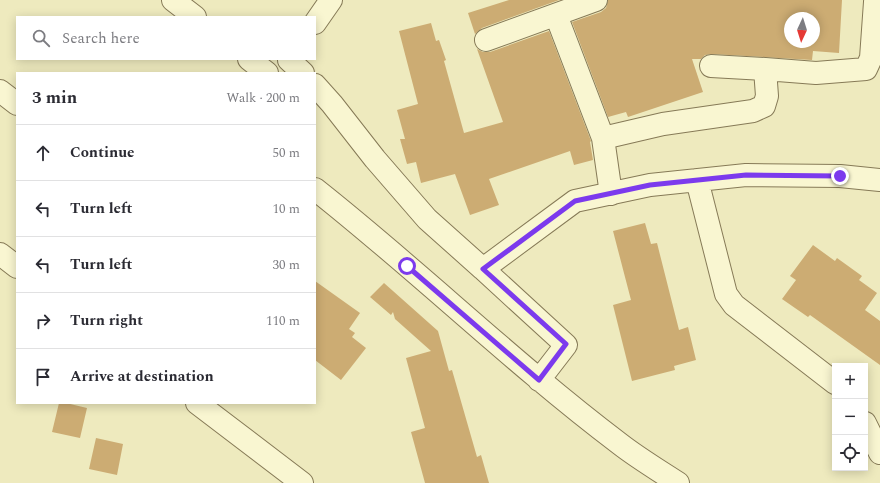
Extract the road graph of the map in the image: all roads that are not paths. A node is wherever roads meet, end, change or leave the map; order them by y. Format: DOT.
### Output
graph roads {
  1 [pos="173,0"];
  2 [pos="331,0"];
  3 [pos="596,0"];
  4 [pos="875,2"];
  5 [pos="556,15"];
  6 [pos="194,16"];
  7 [pos="316,22"];
  8 [pos="486,40"];
  9 [pos="250,60"];
  10 [pos="288,60"];
  11 [pos="290,60"];
  12 [pos="711,66"];
  13 [pos="765,69"];
  14 [pos="266,72"];
  15 [pos="277,72"];
  16 [pos="302,72"];
  17 [pos="316,86"];
  18 [pos="0,91"];
  19 [pos="16,103"];
  20 [pos="603,138"];
  21 [pos="698,180"];
  22 [pos="880,180"];
  23 [pos="316,190"];
  24 [pos="611,194"];
  25 [pos="0,254"];
  26 [pos="16,266"];
  27 [pos="483,269"];
  28 [pos="539,380"];
  29 [pos="832,381"];
  30 [pos="197,404"];
  31 [pos="868,429"];
  32 [pos="880,453"];
  33 [pos="302,483"];
  34 [pos="678,483"];
  1 -- 6 [label="street"];
  2 -- 7 [label="street"];
  3 -- 5 [label="street"];
  4 -- 13 [label="street"];
  5 -- 8 [label="street"];
  5 -- 20 [label="street"];
  9 -- 14 [label="street"];
  10 -- 15 [label="street"];
  11 -- 16 [label="street"];
  12 -- 13 [label="street"];
  13 -- 20 [label="street"];
  17 -- 27 [label="street"];
  18 -- 19 [label="street"];
  20 -- 24 [label="street"];
  21 -- 22 [label="street"];
  21 -- 24 [label="street"];
  21 -- 29 [label="street"];
  23 -- 28 [label="street"];
  24 -- 27 [label="street"];
  25 -- 26 [label="street"];
  27 -- 28 [label="street"];
  28 -- 34 [label="street"];
  30 -- 33 [label="street"];
  31 -- 32 [label="street"];
}
